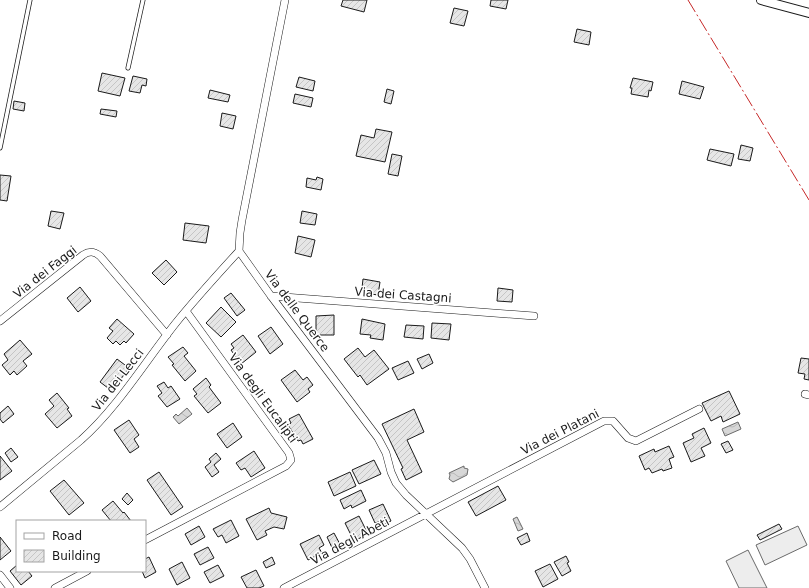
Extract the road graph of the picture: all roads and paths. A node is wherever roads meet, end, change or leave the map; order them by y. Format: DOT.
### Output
graph roads {
  1 [pos="30,0"];
  2 [pos="143,0"];
  3 [pos="285,0"];
  4 [pos="761,0"];
  5 [pos="809,13"];
  6 [pos="128,68"];
  7 [pos="0,148"];
  8 [pos="239,251"];
  9 [pos="271,296"];
  10 [pos="186,310"];
  11 [pos="2,316"];
  12 [pos="534,316"];
  13 [pos="167,335"];
  14 [pos="699,409"];
  15 [pos="0,507"];
  16 [pos="427,514"];
  17 [pos="146,539"];
  18 [pos="85,572"];
  19 [pos="0,575"];
  20 [pos="10,588"];
  21 [pos="55,588"];
  22 [pos="284,588"];
  23 [pos="485,588"];
  1 -- 7 [label="lane"];
  2 -- 6 [label="lane"];
  3 -- 8 [label="street"];
  4 -- 5 [label="street"];
  8 -- 9 [label="street, Via delle Querce"];
  8 -- 10 [label="street, Via dei Lecci"];
  9 -- 12 [label="street, Via dei Castagni"];
  9 -- 16 [label="street, Via delle Querce"];
  10 -- 13 [label="street, Via dei Lecci"];
  10 -- 17 [label="street, Via degli Eucalipti"];
  11 -- 13 [label="street, Via dei Faggi"];
  13 -- 15 [label="street, Via dei Lecci"];
  14 -- 16 [label="street, Via dei Platani"];
  16 -- 22 [label="street, Via degli Abeti"];
  16 -- 23 [label="street, Via delle Querce"];
  18 -- 21 [label="street"];
  19 -- 20 [label="street"];
}
